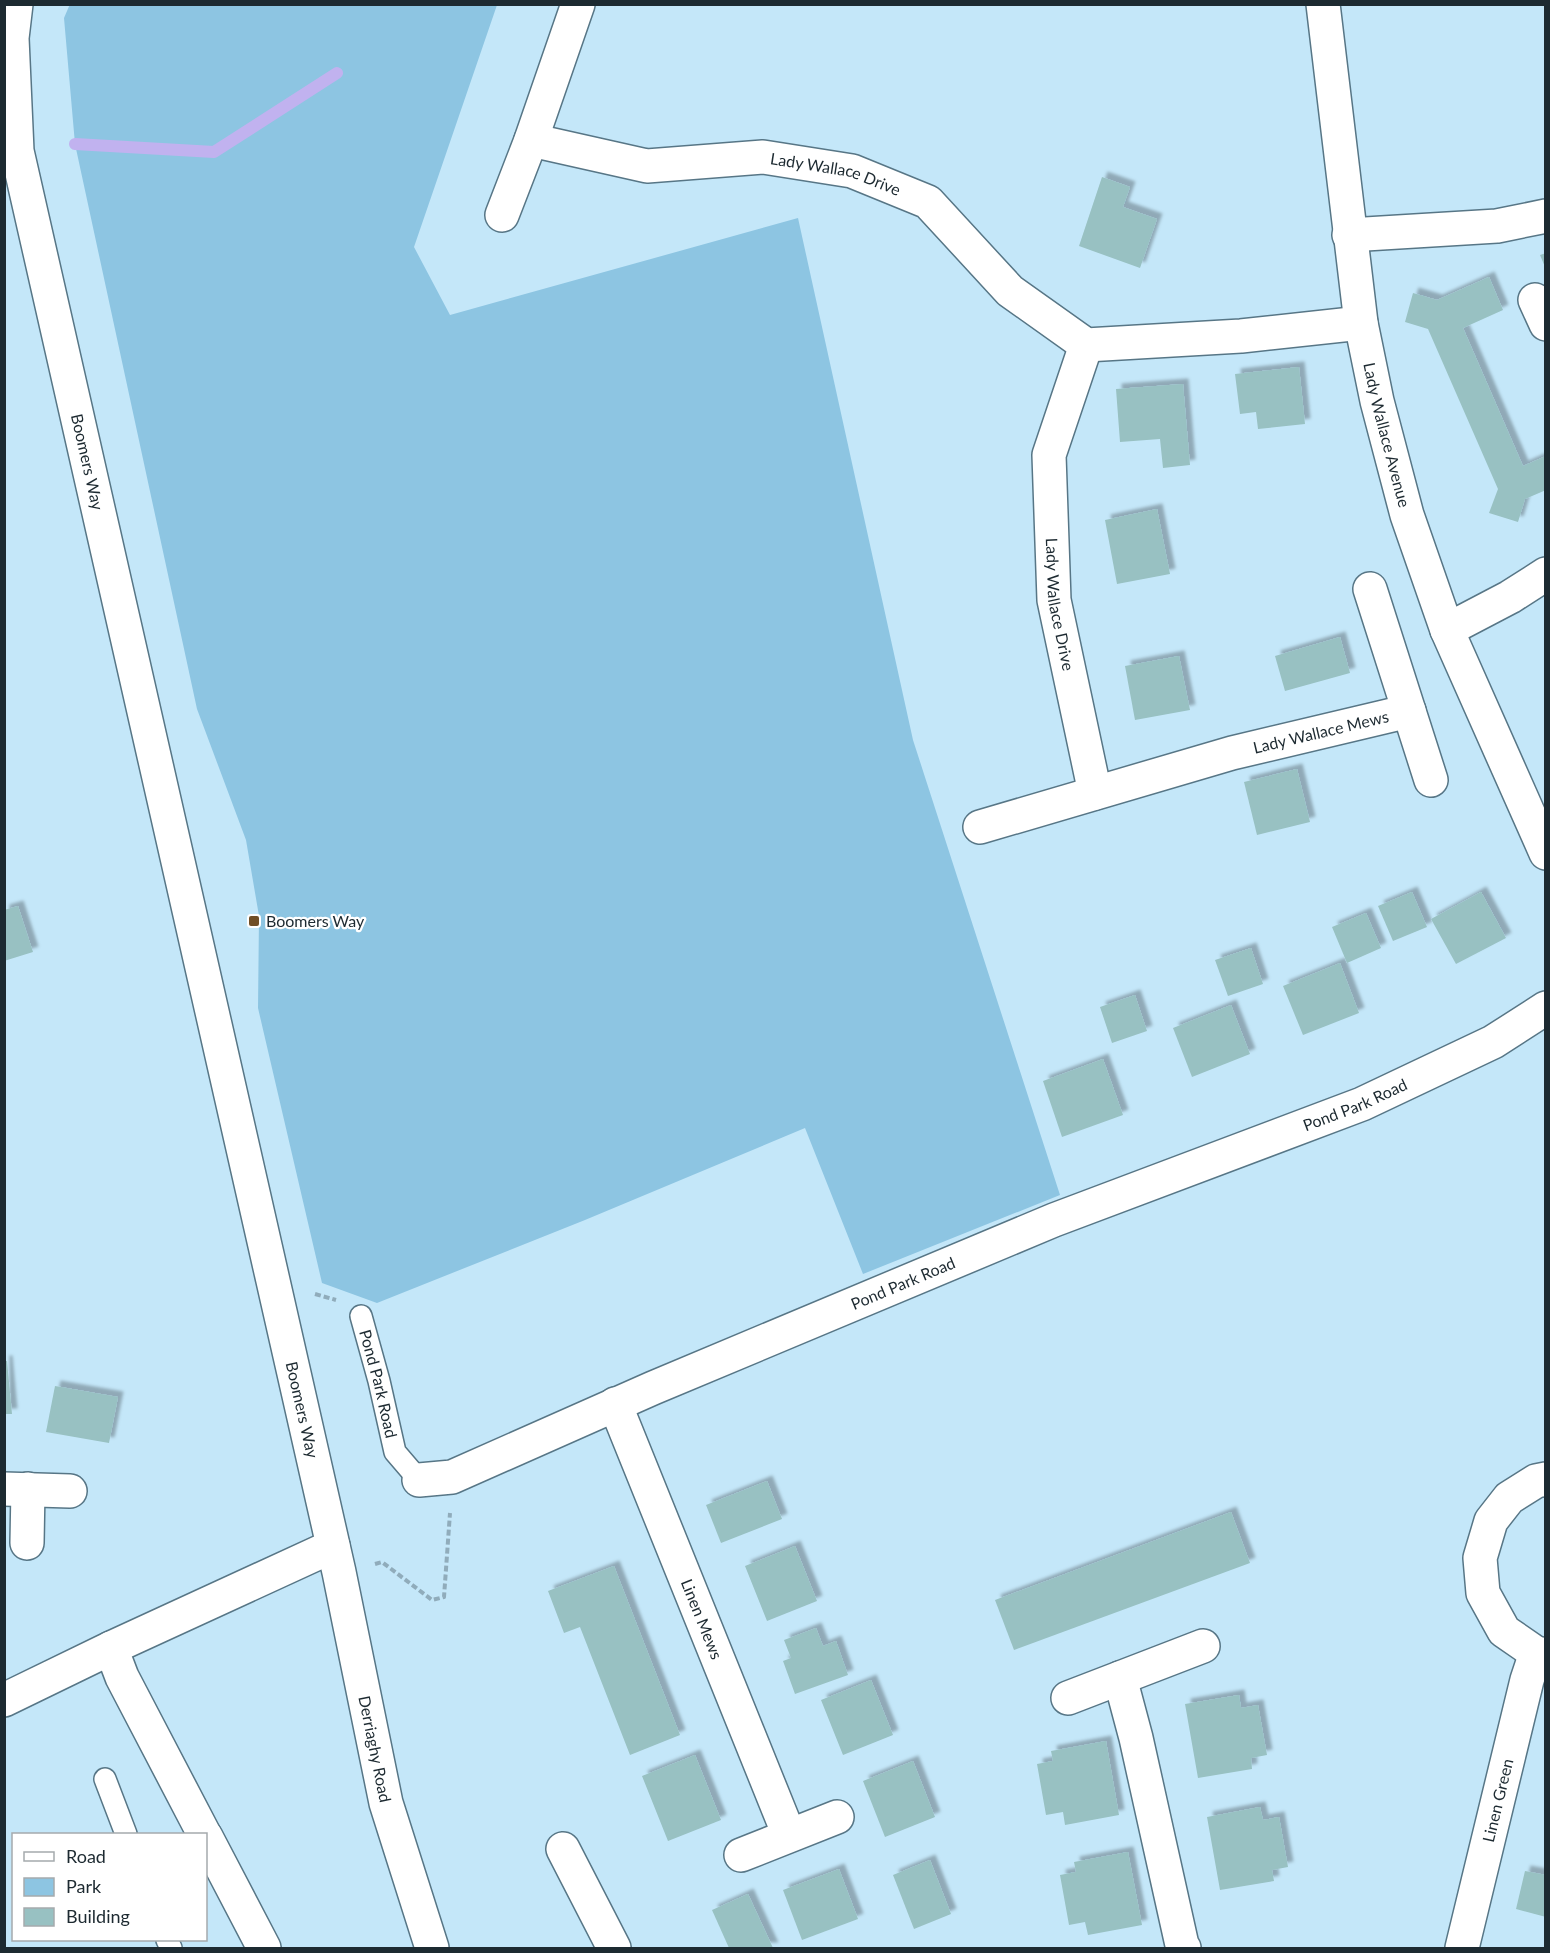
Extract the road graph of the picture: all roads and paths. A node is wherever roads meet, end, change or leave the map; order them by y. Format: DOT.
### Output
graph roads {
  1 [pos="16,4"];
  2 [pos="578,4"];
  3 [pos="1323,4"];
  4 [pos="11,137"];
  5 [pos="531,140"];
  6 [pos="502,215"];
  7 [pos="1545,216"];
  8 [pos="1349,235"];
  9 [pos="1361,323"];
  10 [pos="1086,345"];
  11 [pos="1545,574"];
  12 [pos="1370,589"];
  13 [pos="1447,630"];
  14 [pos="1409,711"];
  15 [pos="1431,780"];
  16 [pos="1095,793"];
  17 [pos="980,827"];
  18 [pos="1545,853"];
  19 [pos="1545,1008"];
  20 [pos="273,1283"];
  21 [pos="361,1316"];
  22 [pos="615,1404"];
  23 [pos="452,1477"];
  24 [pos="1545,1479"];
  25 [pos="419,1480"];
  26 [pos="16,1489"];
  27 [pos="70,1491"];
  28 [pos="27,1543"];
  29 [pos="336,1559"];
  30 [pos="1203,1646"];
  31 [pos="111,1648"];
  32 [pos="1541,1654"];
  33 [pos="1120,1678"];
  34 [pos="1068,1698"];
  35 [pos="4,1700"];
  36 [pos="105,1779"];
  37 [pos="837,1817"];
  38 [pos="126,1833"];
  39 [pos="203,1833"];
  40 [pos="789,1835"];
  41 [pos="207,1840"];
  42 [pos="563,1850"];
  43 [pos="741,1855"];
  44 [pos="264,1948"];
  45 [pos="432,1948"];
  46 [pos="614,1948"];
  47 [pos="1184,1948"];
  48 [pos="1462,1948"];
  1 -- 4 [label="street, Boomers Way"];
  2 -- 5 [label="street"];
  3 -- 8 [label="street, Lady Wallace Avenue"];
  4 -- 20 [label="street, Boomers Way"];
  5 -- 6 [label="street"];
  5 -- 10 [label="street, Lady Wallace Drive"];
  7 -- 8 [label="street"];
  8 -- 9 [label="street, Lady Wallace Avenue"];
  9 -- 10 [label="street"];
  9 -- 13 [label="street, Lady Wallace Avenue"];
  10 -- 16 [label="street, Lady Wallace Drive"];
  11 -- 13 [label="street"];
  12 -- 14 [label="street, Lady Wallace Mews"];
  13 -- 18 [label="street, Lady Wallace Avenue"];
  14 -- 15 [label="street, Lady Wallace Mews"];
  14 -- 16 [label="street, Lady Wallace Mews"];
  16 -- 17 [label="street"];
  19 -- 22 [label="street, Pond Park Road"];
  20 -- 21 [label="path"];
  20 -- 29 [label="street, Boomers Way"];
  21 -- 25 [label="lane, Pond Park Road"];
  22 -- 23 [label="street, Pond Park Road"];
  22 -- 40 [label="street, Linen Mews"];
  23 -- 25 [label="street, Pond Park Road"];
  23 -- 29 [label="path"];
  24 -- 32 [label="street, Linen Green"];
  26 -- 27 [label="street"];
  26 -- 28 [label="street"];
  29 -- 31 [label="street"];
  29 -- 45 [label="street, Derriaghy Road"];
  30 -- 33 [label="street"];
  31 -- 35 [label="street"];
  31 -- 39 [label="street"];
  32 -- 48 [label="street, Linen Green"];
  33 -- 34 [label="street"];
  33 -- 47 [label="street"];
  36 -- 38 [label="lane"];
  37 -- 40 [label="street"];
  40 -- 43 [label="street"];
  41 -- 44 [label="street"];
  42 -- 46 [label="street"];
}
